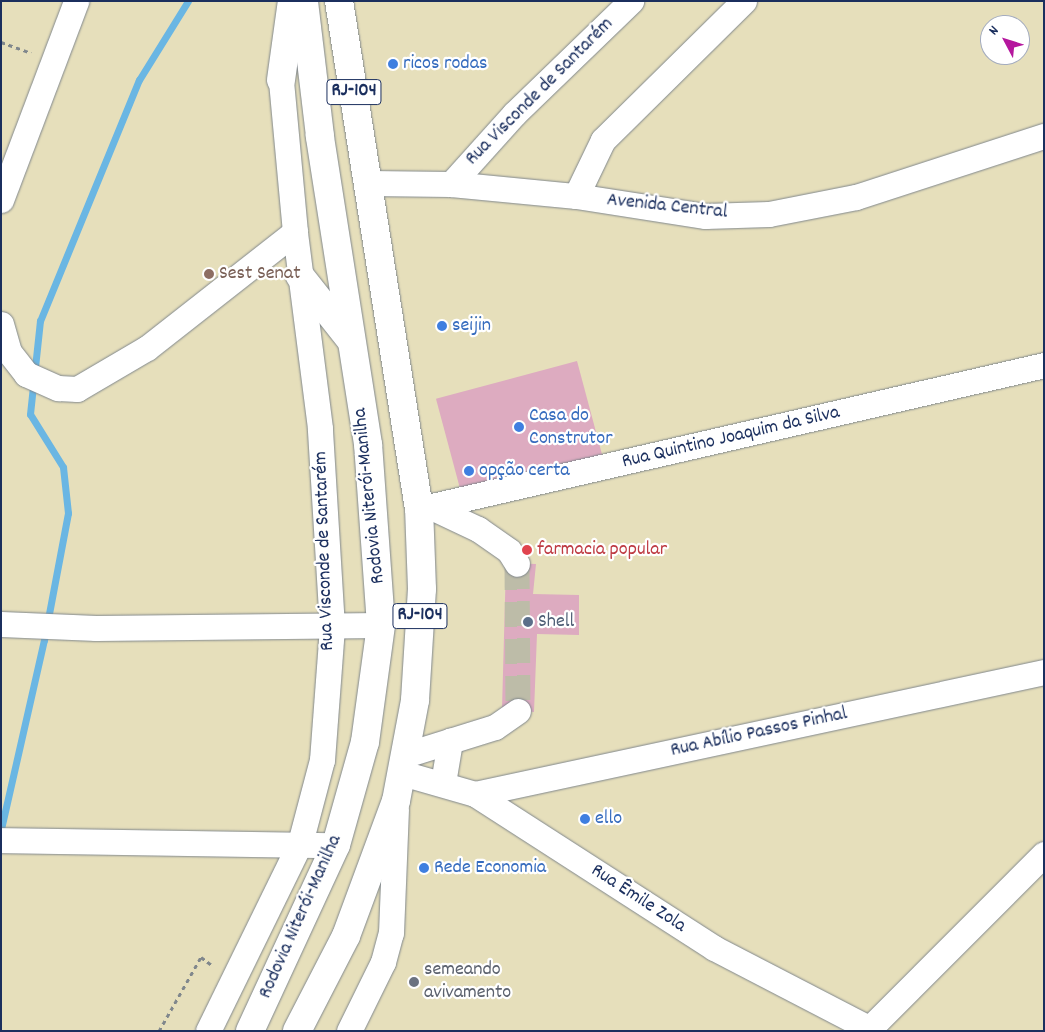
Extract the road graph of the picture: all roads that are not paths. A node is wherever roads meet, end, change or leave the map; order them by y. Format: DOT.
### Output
graph roads {
  1 [pos="76,1"];
  2 [pos="292,1"];
  3 [pos="304,1"];
  4 [pos="339,1"];
  5 [pos="631,1"];
  6 [pos="744,1"];
  7 [pos="280,80"];
  8 [pos="1044,136"];
  9 [pos="369,183"];
  10 [pos="451,184"];
  11 [pos="576,196"];
  12 [pos="1,200"];
  13 [pos="295,232"];
  14 [pos="300,276"];
  15 [pos="1,324"];
  16 [pos="350,339"];
  17 [pos="1044,365"];
  18 [pos="425,508"];
  19 [pos="517,564"];
  20 [pos="1,624"];
  21 [pos="381,625"];
  22 [pos="332,627"];
  23 [pos="1044,672"];
  24 [pos="518,711"];
  25 [pos="450,741"];
  26 [pos="403,764"];
  27 [pos="443,783"];
  28 [pos="475,794"];
  29 [pos="396,801"];
  30 [pos="13,840"];
  31 [pos="300,843"];
  32 [pos="336,845"];
  33 [pos="1044,854"];
  34 [pos="872,1029"];
  35 [pos="208,1031"];
  36 [pos="250,1031"];
  37 [pos="297,1031"];
  38 [pos="350,1031"];
  1 -- 12 [label="street"];
  2 -- 7 [label="highway"];
  3 -- 16 [label="highway, Rodovia Niterói-Manilha / RJ-104"];
  4 -- 9 [label="highway, RJ-104"];
  5 -- 10 [label="street, Rua Visconde de Santarém"];
  6 -- 11 [label="street"];
  7 -- 13 [label="street, Rua Visconde de Santarém"];
  8 -- 11 [label="street, Avenida Central"];
  9 -- 10 [label="street, Avenida Central"];
  9 -- 18 [label="highway, RJ-104"];
  10 -- 11 [label="street, Avenida Central"];
  13 -- 14 [label="street, Rua Visconde de Santarém"];
  13 -- 15 [label="street"];
  14 -- 16 [label="highway"];
  14 -- 22 [label="street, Rua Visconde de Santarém"];
  16 -- 21 [label="highway, Rodovia Niterói-Manilha / RJ-104"];
  17 -- 18 [label="street, Rua Quintino Joaquim da Silva"];
  18 -- 19 [label="street"];
  18 -- 26 [label="highway, RJ-104"];
  20 -- 22 [label="street"];
  21 -- 22 [label="street"];
  21 -- 32 [label="highway, Rodovia Niterói-Manilha / RJ-104"];
  22 -- 31 [label="street, Rua Visconde de Santarém"];
  23 -- 28 [label="street, Rua Abílio Passos Pinhal"];
  24 -- 25 [label="street"];
  25 -- 26 [label="street"];
  25 -- 27 [label="street"];
  26 -- 27 [label="street, Rua Êmile Zola"];
  26 -- 29 [label="highway, RJ-104"];
  27 -- 28 [label="street, Rua Êmile Zola"];
  28 -- 34 [label="street, Rua Êmile Zola"];
  29 -- 37 [label="highway, RJ-104"];
  29 -- 38 [label="street"];
  30 -- 31 [label="street"];
  31 -- 32 [label="street"];
  31 -- 35 [label="street, Rua Visconde de Santarém"];
  32 -- 36 [label="highway, Rodovia Niterói-Manilha / RJ-104"];
  33 -- 34 [label="street"];
}
